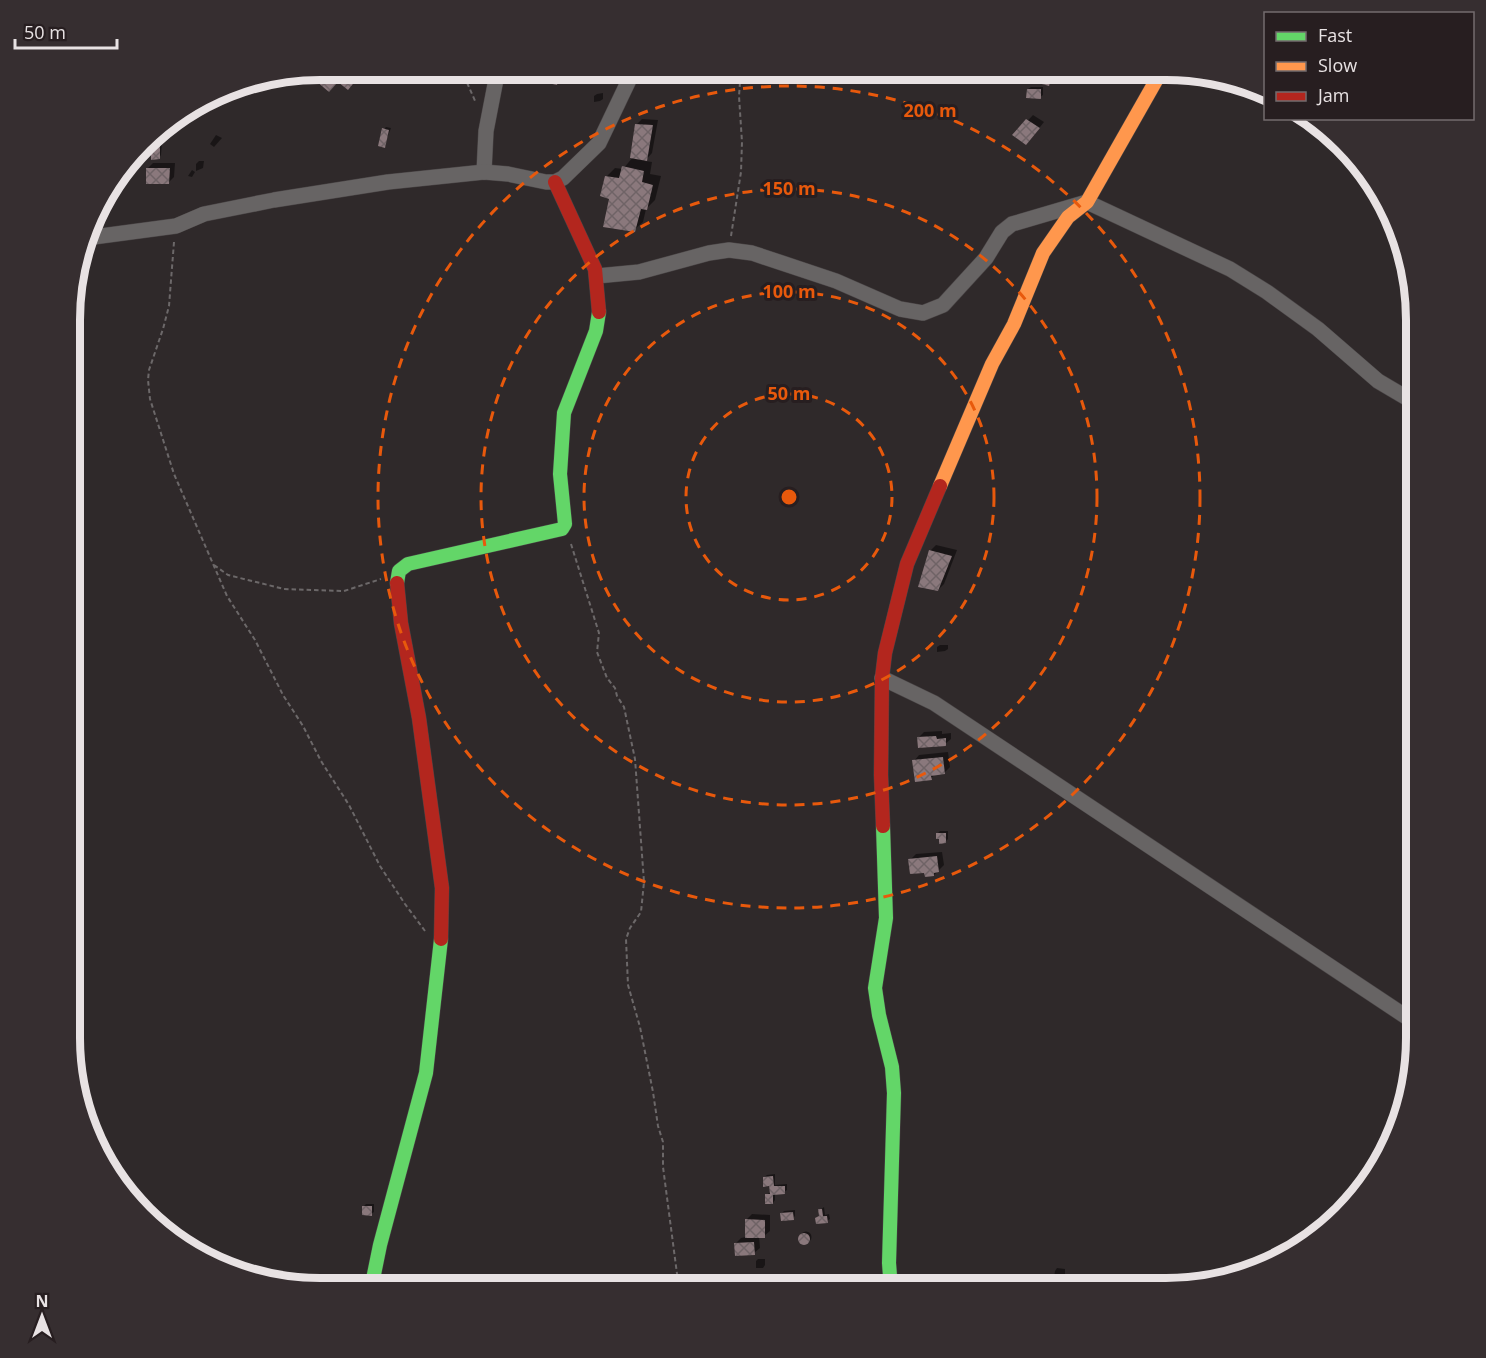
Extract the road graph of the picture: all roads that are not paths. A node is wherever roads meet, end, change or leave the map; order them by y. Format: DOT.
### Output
graph roads {
  1 [pos="496,80"];
  2 [pos="629,80"];
  3 [pos="1156,80"];
  4 [pos="484,172"];
  5 [pos="555,182"];
  6 [pos="1087,202"];
  7 [pos="94,237"];
  8 [pos="597,276"];
  9 [pos="1406,398"];
  10 [pos="882,678"];
  11 [pos="1406,1017"];
  12 [pos="373,1278"];
  13 [pos="890,1278"];
  1 -- 4 [label="street"];
  2 -- 5 [label="street"];
  3 -- 6 [label="street"];
  4 -- 5 [label="street"];
  4 -- 7 [label="street"];
  5 -- 8 [label="street"];
  6 -- 8 [label="street"];
  6 -- 9 [label="street"];
  6 -- 10 [label="street"];
  8 -- 12 [label="street"];
  10 -- 11 [label="street"];
  10 -- 13 [label="street"];
}
